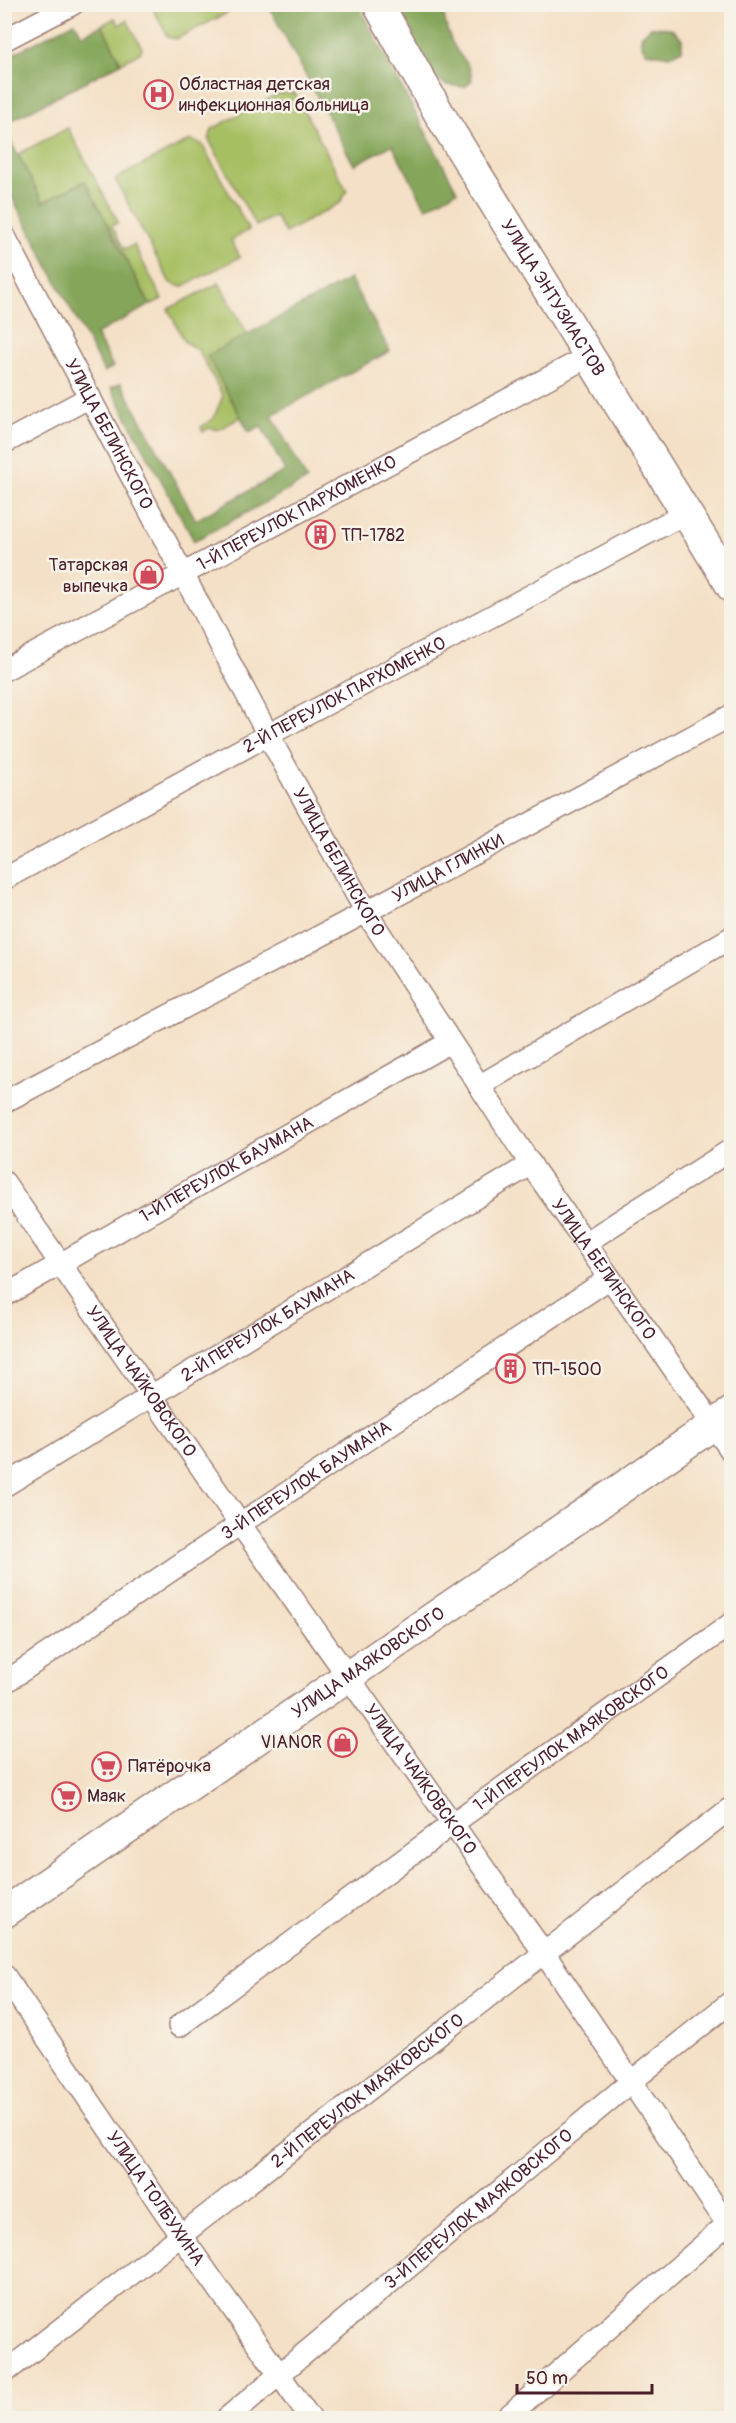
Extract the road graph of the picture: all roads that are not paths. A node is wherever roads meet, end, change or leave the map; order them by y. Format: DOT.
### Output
graph roads {
  1 [pos="73,4"];
  2 [pos="378,4"];
  3 [pos="4,40"];
  4 [pos="4,235"];
  5 [pos="589,356"];
  6 [pos="90,398"];
  7 [pos="4,443"];
  8 [pos="686,513"];
  9 [pos="183,573"];
  10 [pos="732,587"];
  11 [pos="4,670"];
  12 [pos="732,715"];
  13 [pos="268,735"];
  14 [pos="4,879"];
  15 [pos="366,912"];
  16 [pos="732,937"];
  17 [pos="450,1042"];
  18 [pos="479,1086"];
  19 [pos="4,1102"];
  20 [pos="732,1149"];
  21 [pos="531,1164"];
  22 [pos="4,1182"];
  23 [pos="585,1242"];
  24 [pos="62,1264"];
  25 [pos="610,1278"];
  26 [pos="4,1296"];
  27 [pos="152,1397"];
  28 [pos="722,1419"];
  29 [pos="732,1452"];
  30 [pos="4,1486"];
  31 [pos="240,1524"];
  32 [pos="732,1623"];
  33 [pos="347,1675"];
  34 [pos="4,1683"];
  35 [pos="732,1808"];
  36 [pos="452,1824"];
  37 [pos="4,1913"];
  38 [pos="544,1953"];
  39 [pos="4,1975"];
  40 [pos="732,2001"];
  41 [pos="178,2026"];
  42 [pos="632,2081"];
  43 [pos="730,2225"];
  44 [pos="182,2237"];
  45 [pos="4,2373"];
  46 [pos="279,2375"];
  47 [pos="227,2418"];
  48 [pos="310,2418"];
  49 [pos="506,2418"];
  1 -- 3 [label="street"];
  2 -- 5 [label="street, УЛИЦА ЭНТУЗИАСТОВ"];
  4 -- 6 [label="street, УЛИЦА БЕЛИНСКОГО"];
  5 -- 8 [label="street, УЛИЦА ЭНТУЗИАСТОВ"];
  5 -- 9 [label="street, 1-Й ПЕРЕУЛОК ПАРХОМЕНКО"];
  6 -- 7 [label="street"];
  6 -- 9 [label="street, УЛИЦА БЕЛИНСКОГО"];
  8 -- 10 [label="street, УЛИЦА ЭНТУЗИАСТОВ"];
  8 -- 13 [label="street, 2-Й ПЕРЕУЛОК ПАРХОМЕНКО"];
  9 -- 11 [label="street, 1-Й ПЕРЕУЛОК ПАРХОМЕНКО"];
  9 -- 13 [label="street, УЛИЦА БЕЛИНСКОГО"];
  12 -- 15 [label="street, УЛИЦА ГЛИНКИ"];
  13 -- 14 [label="street, 2-Й ПЕРЕУЛОК ПАРХОМЕНКО"];
  13 -- 15 [label="street, УЛИЦА БЕЛИНСКОГО"];
  15 -- 17 [label="street, УЛИЦА БЕЛИНСКОГО"];
  15 -- 19 [label="street, УЛИЦА ГЛИНКИ"];
  16 -- 18 [label="street"];
  17 -- 18 [label="street, УЛИЦА БЕЛИНСКОГО"];
  17 -- 24 [label="street, 1-Й ПЕРЕУЛОК БАУМАНА"];
  18 -- 21 [label="street, УЛИЦА БЕЛИНСКОГО"];
  20 -- 23 [label="street"];
  21 -- 23 [label="street, УЛИЦА БЕЛИНСКОГО"];
  21 -- 27 [label="street, 2-Й ПЕРЕУЛОК БАУМАНА"];
  22 -- 24 [label="street, УЛИЦА ЧАЙКОВСКОГО"];
  23 -- 25 [label="street, УЛИЦА БЕЛИНСКОГО"];
  24 -- 26 [label="street, 1-Й ПЕРЕУЛОК БАУМАНА"];
  24 -- 27 [label="street, УЛИЦА ЧАЙКОВСКОГО"];
  25 -- 28 [label="street, УЛИЦА БЕЛИНСКОГО"];
  25 -- 31 [label="street, 3-Й ПЕРЕУЛОК БАУМАНА"];
  27 -- 30 [label="street, 2-Й ПЕРЕУЛОК БАУМАНА"];
  27 -- 31 [label="street, УЛИЦА ЧАЙКОВСКОГО"];
  28 -- 29 [label="street, УЛИЦА БЕЛИНСКОГО"];
  28 -- 33 [label="street, УЛИЦА МАЯКОВСКОГО"];
  31 -- 33 [label="street, УЛИЦА ЧАЙКОВСКОГО"];
  31 -- 34 [label="street, 3-Й ПЕРЕУЛОК БАУМАНА"];
  32 -- 36 [label="street, 1-Й ПЕРЕУЛОК МАЯКОВСКОГО"];
  33 -- 36 [label="street, УЛИЦА ЧАЙКОВСКОГО"];
  33 -- 37 [label="street, УЛИЦА МАЯКОВСКОГО"];
  35 -- 38 [label="street, 2-Й ПЕРЕУЛОК МАЯКОВСКОГО"];
  36 -- 38 [label="street, УЛИЦА ЧАЙКОВСКОГО"];
  36 -- 41 [label="street, 1-Й ПЕРЕУЛОК МАЯКОВСКОГО"];
  38 -- 42 [label="street, УЛИЦА ЧАЙКОВСКОГО"];
  38 -- 44 [label="street, 2-Й ПЕРЕУЛОК МАЯКОВСКОГО"];
  39 -- 44 [label="street, УЛИЦА ТОЛБУХИНА"];
  40 -- 42 [label="street, 3-Й ПЕРЕУЛОК МАЯКОВСКОГО"];
  42 -- 43 [label="street, УЛИЦА ЧАЙКОВСКОГО"];
  42 -- 46 [label="street, 3-Й ПЕРЕУЛОК МАЯКОВСКОГО"];
  43 -- 49 [label="street"];
  44 -- 45 [label="street, 2-Й ПЕРЕУЛОК МАЯКОВСКОГО"];
  44 -- 46 [label="street, УЛИЦА ТОЛБУХИНА"];
  46 -- 47 [label="street, 3-Й ПЕРЕУЛОК МАЯКОВСКОГО"];
  46 -- 48 [label="street, УЛИЦА ТОЛБУХИНА"];
}
